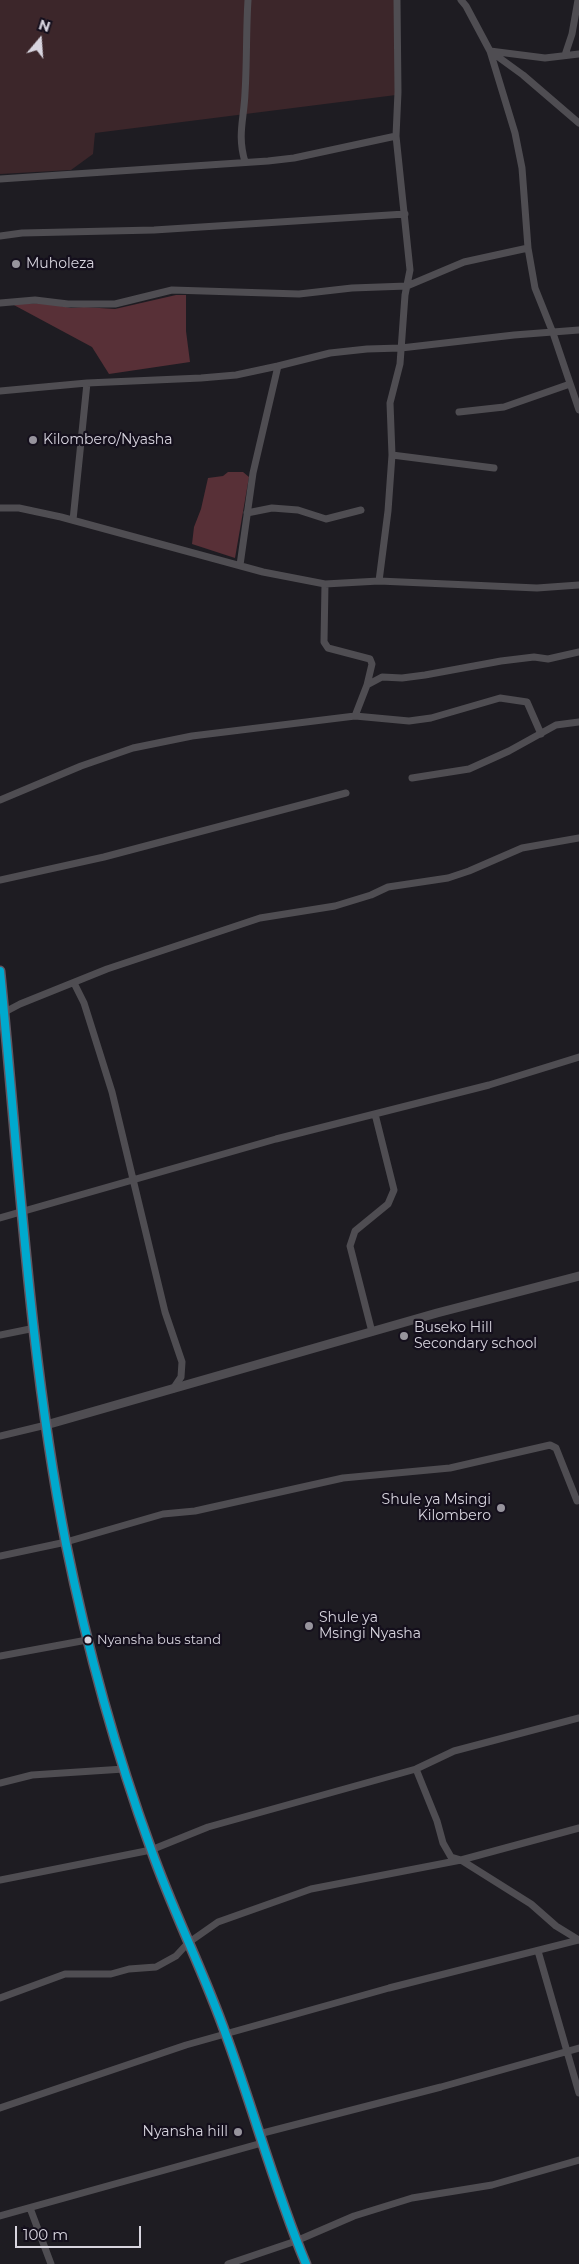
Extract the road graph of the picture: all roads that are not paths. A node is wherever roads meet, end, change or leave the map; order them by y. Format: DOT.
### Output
graph roads {
  1 [pos="248,0"];
  2 [pos="397,0"];
  3 [pos="461,0"];
  4 [pos="578,0"];
  5 [pos="490,52"];
  6 [pos="579,54"];
  7 [pos="565,55"];
  8 [pos="579,123"];
  9 [pos="396,136"];
  10 [pos="245,162"];
  11 [pos="0,179"];
  12 [pos="405,214"];
  13 [pos="0,236"];
  14 [pos="528,248"];
  15 [pos="408,286"];
  16 [pos="0,303"];
  17 [pos="579,330"];
  18 [pos="553,333"];
  19 [pos="401,348"];
  20 [pos="278,366"];
  21 [pos="87,383"];
  22 [pos="570,384"];
  23 [pos="0,391"];
  24 [pos="579,410"];
  25 [pos="459,412"];
  26 [pos="392,456"];
  27 [pos="494,468"];
  28 [pos="0,508"];
  29 [pos="361,510"];
  30 [pos="247,513"];
  31 [pos="72,520"];
  32 [pos="240,565"];
  33 [pos="379,581"];
  34 [pos="325,584"];
  35 [pos="579,585"];
  36 [pos="579,652"];
  37 [pos="367,685"];
  38 [pos="355,716"];
  39 [pos="579,722"];
  40 [pos="541,734"];
  41 [pos="412,778"];
  42 [pos="346,793"];
  43 [pos="0,800"];
  44 [pos="579,838"];
  45 [pos="0,880"];
  46 [pos="0,970"];
  47 [pos="74,983"];
  48 [pos="2,1013"];
  49 [pos="579,1057"];
  50 [pos="375,1114"];
  51 [pos="133,1181"];
  52 [pos="22,1213"];
  53 [pos="0,1218"];
  54 [pos="579,1276"];
  55 [pos="35,1328"];
  56 [pos="372,1332"];
  57 [pos="0,1335"];
  58 [pos="173,1389"];
  59 [pos="46,1425"];
  60 [pos="0,1436"];
  61 [pos="579,1500"];
  62 [pos="66,1542"];
  63 [pos="0,1556"];
  64 [pos="87,1640"];
  65 [pos="0,1656"];
  66 [pos="579,1718"];
  67 [pos="124,1769"];
  68 [pos="416,1769"];
  69 [pos="0,1784"];
  70 [pos="579,1828"];
  71 [pos="151,1850"];
  72 [pos="461,1860"];
  73 [pos="0,1880"];
  74 [pos="579,1940"];
  75 [pos="188,1943"];
  76 [pos="538,1951"];
  77 [pos="0,1998"];
  78 [pos="226,2034"];
  79 [pos="579,2048"];
  80 [pos="568,2051"];
  81 [pos="579,2093"];
  82 [pos="0,2108"];
  83 [pos="261,2139"];
  84 [pos="579,2160"];
  85 [pos="30,2208"];
  86 [pos="0,2216"];
  87 [pos="296,2241"];
  88 [pos="51,2264"];
  89 [pos="228,2264"];
  90 [pos="306,2264"];
  1 -- 10 [label="street"];
  2 -- 9 [label="street"];
  3 -- 5 [label="street"];
  4 -- 7 [label="street"];
  5 -- 7 [label="street"];
  5 -- 8 [label="street"];
  5 -- 14 [label="street"];
  6 -- 7 [label="street"];
  9 -- 10 [label="street"];
  9 -- 12 [label="street"];
  10 -- 11 [label="street"];
  12 -- 13 [label="street"];
  12 -- 15 [label="street"];
  14 -- 15 [label="street"];
  14 -- 18 [label="street"];
  15 -- 16 [label="street"];
  15 -- 19 [label="street"];
  17 -- 18 [label="street"];
  18 -- 19 [label="street"];
  18 -- 22 [label="street"];
  19 -- 20 [label="street"];
  19 -- 26 [label="street"];
  20 -- 21 [label="street"];
  20 -- 30 [label="street"];
  21 -- 23 [label="street"];
  21 -- 31 [label="street"];
  22 -- 24 [label="street"];
  22 -- 25 [label="street"];
  26 -- 27 [label="street"];
  26 -- 33 [label="street"];
  28 -- 31 [label="street"];
  29 -- 30 [label="street"];
  30 -- 32 [label="street"];
  31 -- 32 [label="street"];
  32 -- 34 [label="street"];
  33 -- 34 [label="street"];
  33 -- 35 [label="street"];
  34 -- 37 [label="street"];
  36 -- 37 [label="street"];
  37 -- 38 [label="street"];
  38 -- 40 [label="street"];
  38 -- 43 [label="street"];
  39 -- 40 [label="street"];
  40 -- 41 [label="street"];
  42 -- 45 [label="street"];
  44 -- 47 [label="street"];
  46 -- 48 [label="highway"];
  47 -- 48 [label="street"];
  47 -- 51 [label="street"];
  48 -- 52 [label="highway"];
  49 -- 50 [label="street"];
  50 -- 51 [label="street"];
  50 -- 56 [label="street"];
  51 -- 52 [label="street"];
  51 -- 58 [label="street"];
  52 -- 53 [label="street"];
  52 -- 55 [label="highway"];
  54 -- 56 [label="street"];
  55 -- 57 [label="street"];
  55 -- 59 [label="highway"];
  56 -- 58 [label="street"];
  58 -- 59 [label="street"];
  59 -- 60 [label="street"];
  59 -- 62 [label="highway"];
  61 -- 62 [label="street"];
  62 -- 63 [label="street"];
  62 -- 64 [label="highway"];
  64 -- 65 [label="street"];
  64 -- 67 [label="highway"];
  66 -- 68 [label="street"];
  67 -- 69 [label="street"];
  67 -- 71 [label="highway"];
  68 -- 71 [label="street"];
  68 -- 72 [label="street"];
  70 -- 72 [label="street"];
  71 -- 73 [label="street"];
  71 -- 75 [label="highway"];
  72 -- 74 [label="street"];
  72 -- 75 [label="street"];
  74 -- 76 [label="street"];
  75 -- 77 [label="street"];
  75 -- 78 [label="highway"];
  76 -- 78 [label="street"];
  76 -- 80 [label="street"];
  78 -- 82 [label="street"];
  78 -- 83 [label="highway"];
  79 -- 80 [label="street"];
  80 -- 81 [label="street"];
  80 -- 83 [label="street"];
  83 -- 85 [label="street"];
  83 -- 87 [label="highway"];
  84 -- 87 [label="street"];
  85 -- 86 [label="street"];
  85 -- 88 [label="street"];
  87 -- 89 [label="street"];
  87 -- 90 [label="highway"];
}
